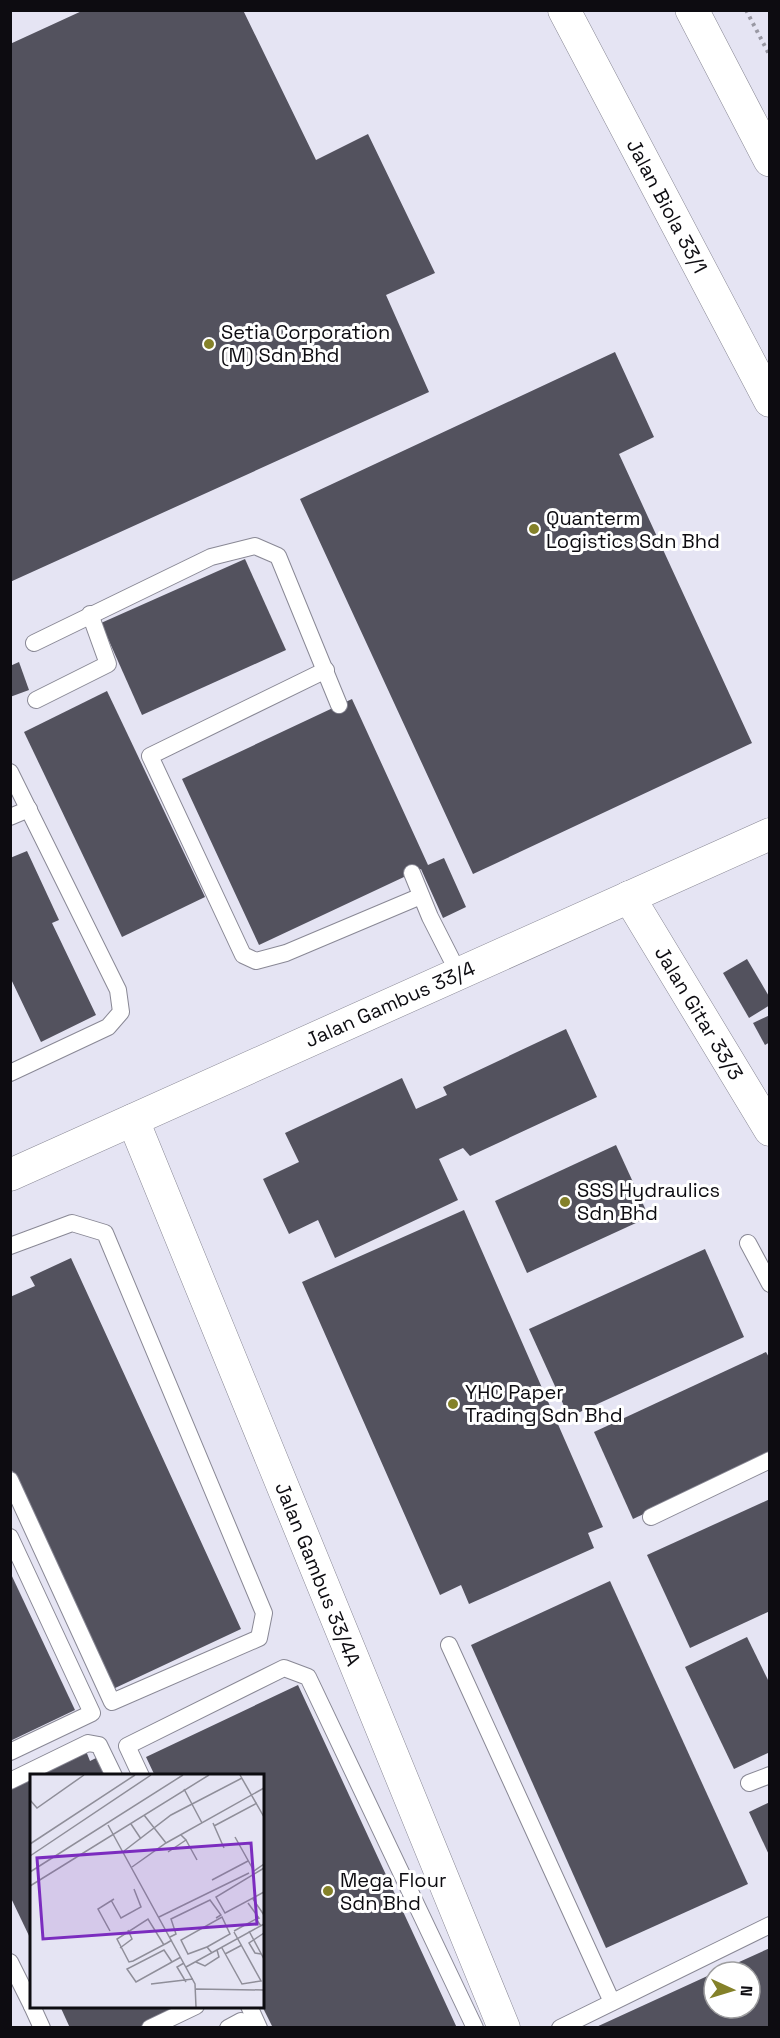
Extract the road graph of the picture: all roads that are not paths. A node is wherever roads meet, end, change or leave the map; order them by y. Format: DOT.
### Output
graph roads {
  1 [pos="564,10"];
  2 [pos="692,10"];
  3 [pos="770,160"];
  4 [pos="770,401"];
  5 [pos="90,614"];
  6 [pos="34,643"];
  7 [pos="326,670"];
  8 [pos="36,700"];
  9 [pos="339,705"];
  10 [pos="10,772"];
  11 [pos="29,809"];
  12 [pos="10,817"];
  13 [pos="770,834"];
  14 [pos="412,873"];
  15 [pos="421,896"];
  16 [pos="629,897"];
  17 [pos="459,974"];
  18 [pos="10,1073"];
  19 [pos="133,1120"];
  20 [pos="770,1130"];
  21 [pos="10,1175"];
  22 [pos="748,1243"];
  23 [pos="10,1246"];
  24 [pos="770,1284"];
  25 [pos="770,1460"];
  26 [pos="10,1480"];
  27 [pos="651,1516"];
  28 [pos="10,1537"];
  29 [pos="449,1645"];
  30 [pos="10,1752"];
  31 [pos="113,1774"];
  32 [pos="140,1774"];
  33 [pos="770,1775"];
  34 [pos="10,1781"];
  35 [pos="749,1783"];
  36 [pos="770,1925"];
  37 [pos="10,1962"];
  38 [pos="30,2002"];
  39 [pos="612,2002"];
  40 [pos="33,2008"];
  41 [pos="194,2008"];
  42 [pos="249,2008"];
  43 [pos="42,2028"];
  44 [pos="150,2028"];
  45 [pos="228,2028"];
  46 [pos="244,2028"];
  47 [pos="259,2028"];
  48 [pos="475,2028"];
  49 [pos="504,2028"];
  50 [pos="560,2028"];
  1 -- 4 [label="street, Jalan Biola 33/1"];
  2 -- 3 [label="main road"];
  5 -- 6 [label="lane"];
  5 -- 7 [label="lane"];
  5 -- 8 [label="lane"];
  7 -- 9 [label="lane"];
  7 -- 15 [label="lane"];
  10 -- 11 [label="lane"];
  11 -- 12 [label="lane"];
  11 -- 18 [label="lane"];
  13 -- 16 [label="street, Jalan Gambus 33/4"];
  14 -- 15 [label="lane"];
  15 -- 17 [label="lane"];
  16 -- 17 [label="street, Jalan Gambus 33/4"];
  16 -- 20 [label="street, Jalan Gitar 33/3"];
  17 -- 19 [label="street, Jalan Gambus 33/4"];
  19 -- 21 [label="street, Jalan Gambus 33/4"];
  19 -- 49 [label="street, Jalan Gambus 33/4A"];
  22 -- 24 [label="lane"];
  23 -- 26 [label="lane"];
  25 -- 27 [label="lane"];
  28 -- 30 [label="lane"];
  29 -- 39 [label="lane"];
  31 -- 34 [label="lane"];
  32 -- 48 [label="lane"];
  33 -- 35 [label="lane"];
  36 -- 39 [label="lane"];
  37 -- 38 [label="lane"];
  39 -- 50 [label="lane"];
  40 -- 43 [label="lane"];
  41 -- 44 [label="lane"];
  42 -- 47 [label="lane"];
  45 -- 46 [label="lane"];
}
